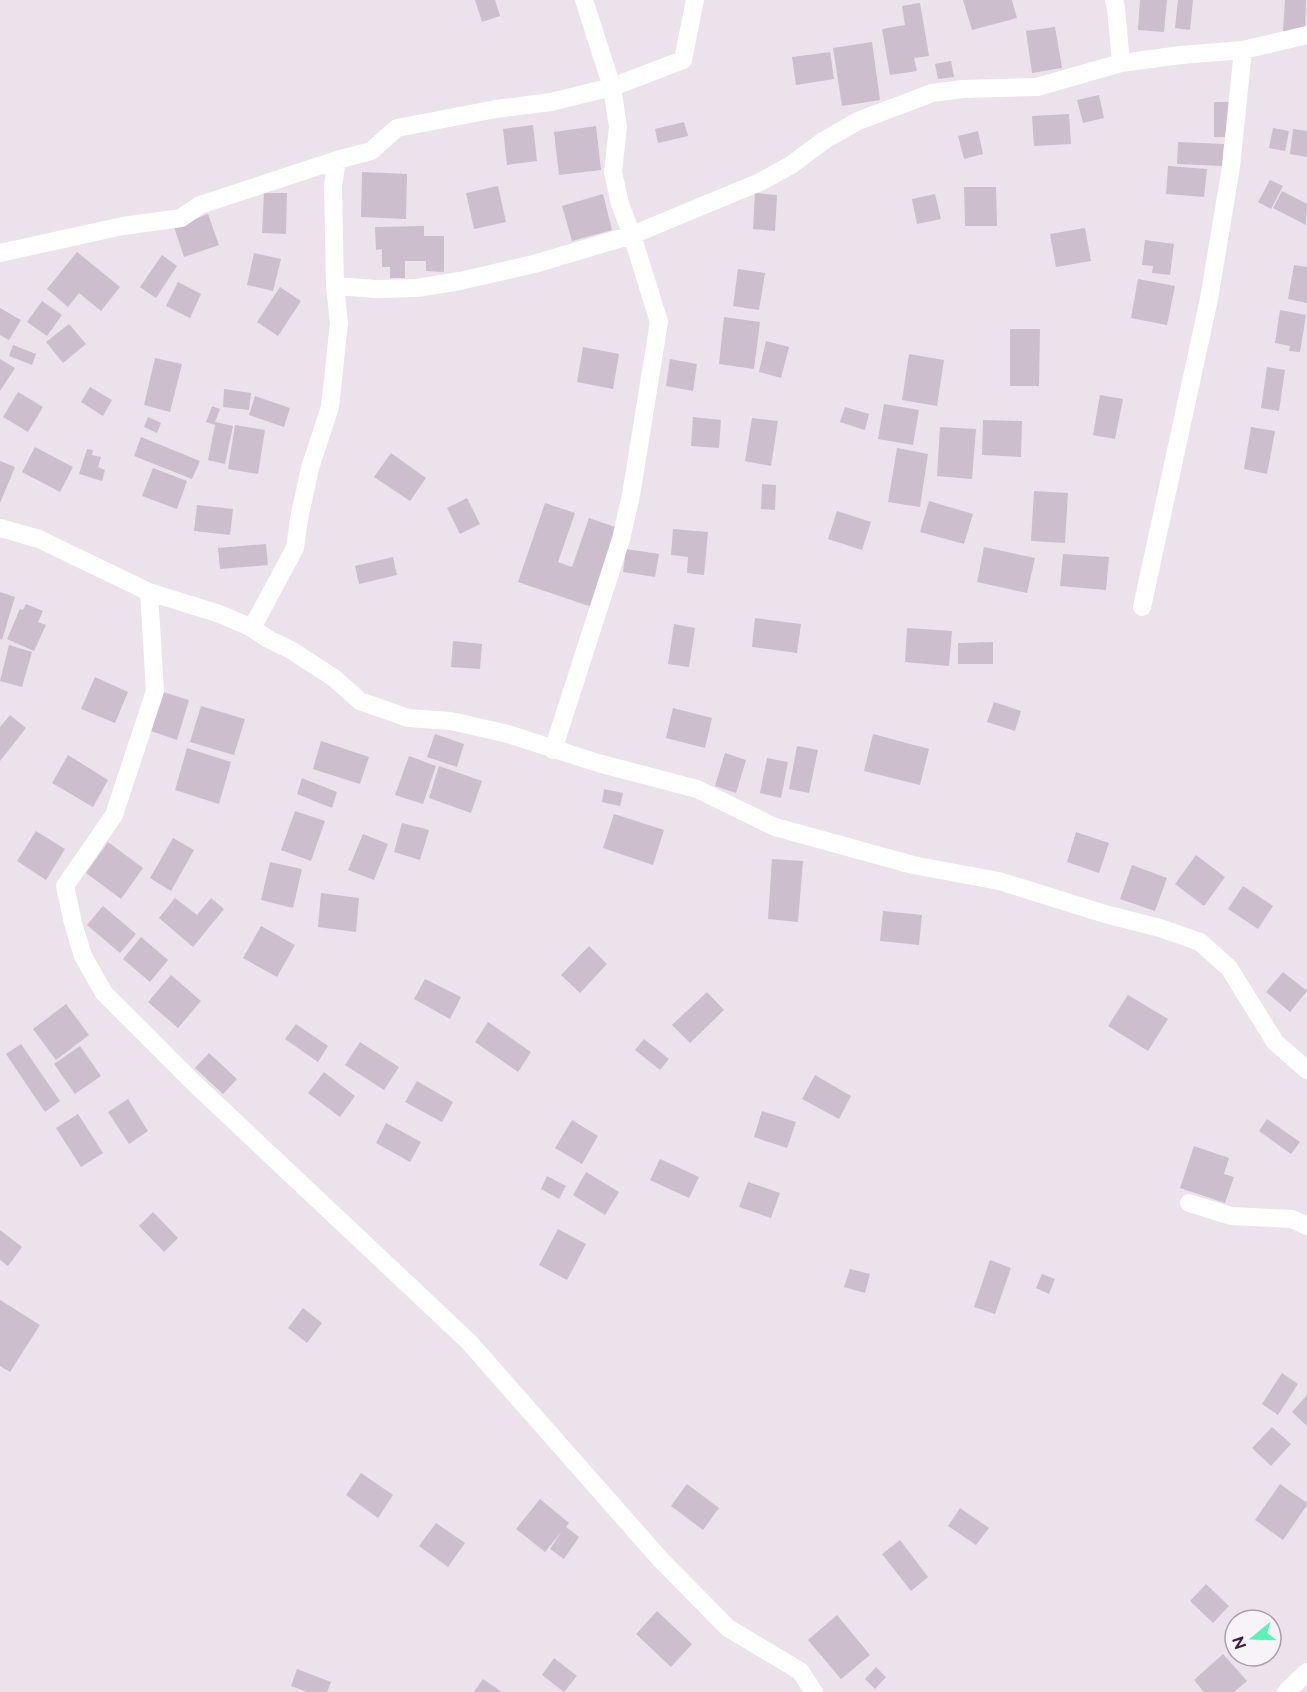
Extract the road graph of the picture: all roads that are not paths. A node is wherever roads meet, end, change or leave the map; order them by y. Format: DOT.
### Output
graph roads {
  1 [pos="584,0"];
  2 [pos="695,0"];
  3 [pos="1114,0"];
  4 [pos="1307,36"];
  5 [pos="1243,50"];
  6 [pos="1121,63"];
  7 [pos="612,87"];
  8 [pos="337,160"];
  9 [pos="632,236"];
  10 [pos="0,253"];
  11 [pos="335,286"];
  12 [pos="0,528"];
  13 [pos="148,592"];
  14 [pos="1142,607"];
  15 [pos="252,628"];
  16 [pos="553,750"];
  17 [pos="1307,1070"];
  18 [pos="1189,1203"];
  19 [pos="1307,1226"];
  20 [pos="1307,1672"];
  21 [pos="814,1692"];
  22 [pos="1286,1692"];
  1 -- 7 [label="street"];
  2 -- 7 [label="street"];
  3 -- 6 [label="street"];
  4 -- 5 [label="street"];
  5 -- 6 [label="street"];
  5 -- 14 [label="street"];
  6 -- 9 [label="street"];
  7 -- 8 [label="street"];
  7 -- 9 [label="street"];
  8 -- 10 [label="street"];
  8 -- 11 [label="street"];
  9 -- 11 [label="street"];
  9 -- 16 [label="street"];
  11 -- 15 [label="street"];
  12 -- 13 [label="street"];
  13 -- 15 [label="street"];
  13 -- 21 [label="street"];
  15 -- 16 [label="street"];
  16 -- 17 [label="street"];
  18 -- 19 [label="street"];
  20 -- 22 [label="street"];
}
